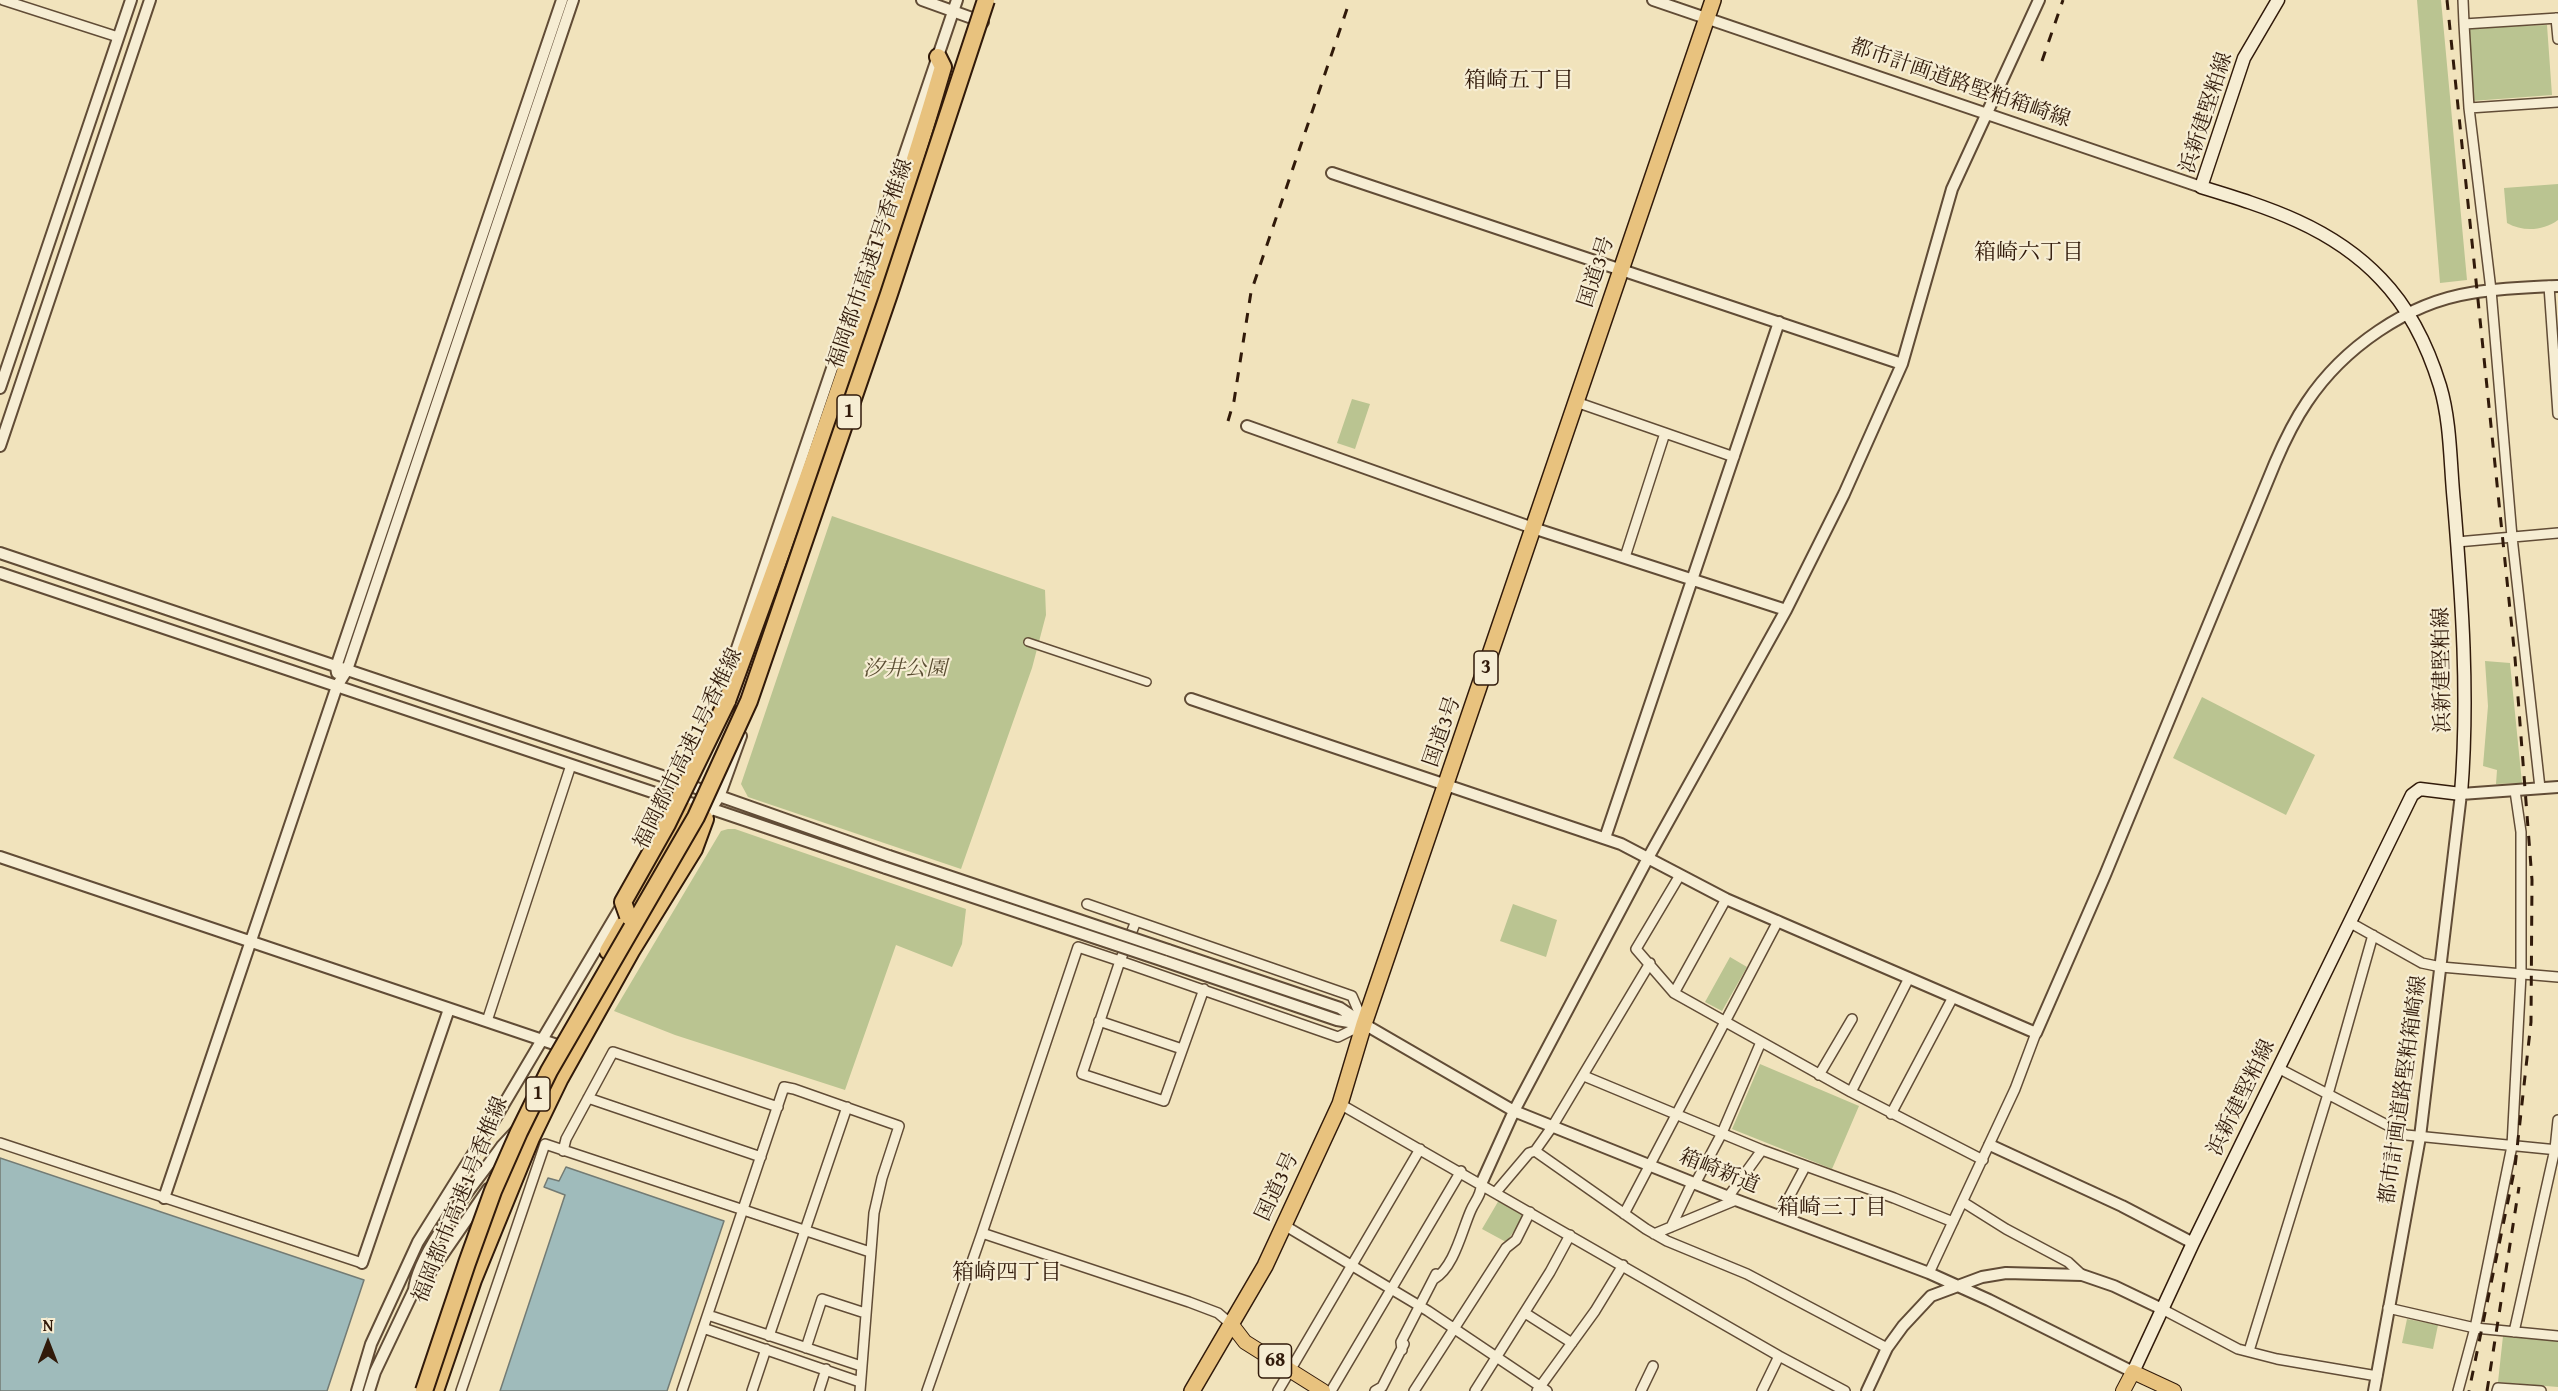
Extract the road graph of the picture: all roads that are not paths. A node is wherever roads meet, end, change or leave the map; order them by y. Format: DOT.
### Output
graph roads {
  1 [pos="3,0"];
  2 [pos="131,0"];
  3 [pos="150,0"];
  4 [pos="562,0"];
  5 [pos="573,0"];
  6 [pos="922,0"];
  7 [pos="986,0"];
  8 [pos="1653,0"];
  9 [pos="1713,0"];
  10 [pos="2039,0"];
  11 [pos="2278,0"];
  12 [pos="2463,0"];
  13 [pos="955,5"];
  14 [pos="1707,18"];
  15 [pos="2557,18"];
  16 [pos="983,22"];
  17 [pos="2464,24"];
  18 [pos="118,38"];
  19 [pos="2558,39"];
  20 [pos="938,57"];
  21 [pos="2558,102"];
  22 [pos="2469,108"];
  23 [pos="1986,114"];
  24 [pos="1332,173"];
  25 [pos="2201,187"];
  26 [pos="1620,270"];
  27 [pos="2554,286"];
  28 [pos="2491,290"];
  29 [pos="2407,314"];
  30 [pos="1779,322"];
  31 [pos="1902,364"];
  32 [pos="0,388"];
  33 [pos="1576,402"];
  34 [pos="2558,414"];
  35 [pos="1247,426"];
  36 [pos="1665,434"];
  37 [pos="0,446"];
  38 [pos="1734,457"];
  39 [pos="1533,528"];
  40 [pos="2558,534"];
  41 [pos="2512,537"];
  42 [pos="2457,542"];
  43 [pos="0,553"];
  44 [pos="1625,557"];
  45 [pos="0,573"];
  46 [pos="1693,580"];
  47 [pos="1786,610"];
  48 [pos="1028,642"];
  49 [pos="342,668"];
  50 [pos="1147,682"];
  51 [pos="337,686"];
  52 [pos="1191,699"];
  53 [pos="571,765"];
  54 [pos="1447,786"];
  55 [pos="2558,787"];
  56 [pos="689,788"];
  57 [pos="2540,788"];
  58 [pos="2515,790"];
  59 [pos="2461,794"];
  60 [pos="718,797"];
  61 [pos="683,801"];
  62 [pos="709,814"];
  63 [pos="1605,838"];
  64 [pos="0,857"];
  65 [pos="1648,858"];
  66 [pos="1680,875"];
  67 [pos="1726,899"];
  68 [pos="1087,904"];
  69 [pos="628,916"];
  70 [pos="1136,921"];
  71 [pos="1778,921"];
  72 [pos="2349,922"];
  73 [pos="2373,935"];
  74 [pos="252,942"];
  75 [pos="1166,956"];
  76 [pos="1120,961"];
  77 [pos="1650,963"];
  78 [pos="2441,968"];
  79 [pos="2521,974"];
  80 [pos="2558,977"];
  81 [pos="1909,978"];
  82 [pos="1203,989"];
  83 [pos="1674,993"];
  84 [pos="1953,997"];
  85 [pos="449,1009"];
  86 [pos="1852,1019"];
  87 [pos="487,1021"];
  88 [pos="1099,1021"];
  89 [pos="1724,1023"];
  90 [pos="1364,1024"];
  91 [pos="2036,1032"];
  92 [pos="541,1040"];
  93 [pos="1761,1042"];
  94 [pos="560,1046"];
  95 [pos="1182,1049"];
  96 [pos="2278,1068"];
  97 [pos="1819,1075"];
  98 [pos="1584,1076"];
  99 [pos="1851,1092"];
  100 [pos="2328,1094"];
  101 [pos="588,1098"];
  102 [pos="1340,1104"];
  103 [pos="778,1107"];
  104 [pos="847,1107"];
  105 [pos="1514,1112"];
  106 [pos="1676,1113"];
  107 [pos="1891,1114"];
  108 [pos="2558,1120"];
  109 [pos="1552,1127"];
  110 [pos="1722,1133"];
  111 [pos="2420,1137"];
  112 [pos="0,1143"];
  113 [pos="1990,1145"];
  114 [pos="2512,1146"];
  115 [pos="1420,1149"];
  116 [pos="2557,1149"];
  117 [pos="1761,1150"];
  118 [pos="563,1151"];
  119 [pos="1535,1151"];
  120 [pos="761,1157"];
  121 [pos="1983,1160"];
  122 [pos="1648,1165"];
  123 [pos="1805,1167"];
  124 [pos="1461,1172"];
  125 [pos="1693,1183"];
  126 [pos="1480,1184"];
  127 [pos="1496,1192"];
  128 [pos="165,1198"];
  129 [pos="1732,1199"];
  130 [pos="1963,1202"];
  131 [pos="744,1210"];
  132 [pos="1530,1212"];
  133 [pos="1624,1214"];
  134 [pos="1779,1216"];
  135 [pos="1953,1222"];
  136 [pos="1284,1224"];
  137 [pos="1671,1227"];
  138 [pos="805,1231"];
  139 [pos="982,1233"];
  140 [pos="1654,1234"];
  141 [pos="1570,1235"];
  142 [pos="2193,1243"];
  143 [pos="870,1252"];
  144 [pos="362,1263"];
  145 [pos="1351,1264"];
  146 [pos="1623,1265"];
  147 [pos="1929,1273"];
  148 [pos="2082,1275"];
  149 [pos="1960,1286"];
  150 [pos="1392,1288"];
  151 [pos="1419,1306"];
  152 [pos="2388,1308"];
  153 [pos="2162,1309"];
  154 [pos="865,1313"];
  155 [pos="1525,1313"];
  156 [pos="708,1315"];
  157 [pos="1232,1325"];
  158 [pos="704,1328"];
  159 [pos="2475,1328"];
  160 [pos="1455,1329"];
  161 [pos="2514,1332"];
  162 [pos="769,1335"];
  163 [pos="2558,1336"];
  164 [pos="1572,1343"];
  165 [pos="806,1348"];
  166 [pos="1887,1348"];
  167 [pos="766,1349"];
  168 [pos="2249,1351"];
  169 [pos="1779,1356"];
  170 [pos="1498,1358"];
  171 [pos="861,1366"];
  172 [pos="1653,1366"];
  173 [pos="826,1369"];
  174 [pos="1290,1371"];
  175 [pos="2133,1372"];
  176 [pos="2377,1376"];
  177 [pos="860,1386"];
  178 [pos="1541,1390"];
  179 [pos="357,1391"];
  180 [pos="369,1391"];
  181 [pos="413,1391"];
  182 [pos="424,1391"];
  183 [pos="435,1391"];
  184 [pos="461,1391"];
  185 [pos="682,1391"];
  186 [pos="752,1391"];
  187 [pos="819,1391"];
  188 [pos="927,1391"];
  189 [pos="1192,1391"];
  190 [pos="1278,1391"];
  191 [pos="1323,1391"];
  192 [pos="1331,1391"];
  193 [pos="1375,1391"];
  194 [pos="1414,1391"];
  195 [pos="1475,1391"];
  196 [pos="1641,1391"];
  197 [pos="1761,1391"];
  198 [pos="1845,1391"];
  199 [pos="1868,1391"];
  200 [pos="2123,1391"];
  201 [pos="2174,1391"];
  202 [pos="2374,1391"];
  203 [pos="2457,1391"];
  204 [pos="2497,1391"];
  205 [pos="2541,1391"];
  1 -- 18 [label="street"];
  2 -- 18 [label="street"];
  3 -- 37 [label="street"];
  4 -- 49 [label="street"];
  5 -- 49 [label="street"];
  6 -- 13 [label="street"];
  7 -- 16 [label="street"];
  7 -- 69 [label="highway, 福岡都市高速1号香椎線 / 1, bridge"];
  7 -- 182 [label="highway, 福岡都市高速1号香椎線 / 1, bridge"];
  8 -- 14 [label="street, 都市計画道路堅粕箱崎線"];
  9 -- 14 [label="highway, 国道3号 / 3"];
  10 -- 23 [label="street"];
  11 -- 25 [label="main road, 浜新建堅粕線"];
  12 -- 17 [label="street"];
  13 -- 16 [label="street"];
  13 -- 20 [label="street"];
  14 -- 23 [label="street, 都市計画道路堅粕箱崎線"];
  14 -- 26 [label="highway, 国道3号 / 3"];
  15 -- 17 [label="street"];
  15 -- 19 [label="street"];
  16 -- 60 [label="street"];
  17 -- 22 [label="street"];
  18 -- 32 [label="street"];
  20 -- 56 [label="street"];
  20 -- 69 [label="highway, bridge"];
  21 -- 22 [label="street"];
  22 -- 28 [label="street"];
  23 -- 25 [label="street, 都市計画道路堅粕箱崎線"];
  23 -- 31 [label="street"];
  24 -- 26 [label="street"];
  25 -- 29 [label="main road, 浜新建堅粕線"];
  26 -- 30 [label="street"];
  26 -- 33 [label="highway, 国道3号 / 3"];
  27 -- 28 [label="street"];
  27 -- 34 [label="street"];
  28 -- 29 [label="street"];
  28 -- 41 [label="street"];
  29 -- 42 [label="main road, 浜新建堅粕線"];
  29 -- 91 [label="street"];
  30 -- 31 [label="street"];
  30 -- 38 [label="street"];
  31 -- 47 [label="street"];
  33 -- 36 [label="street"];
  33 -- 39 [label="highway, 国道3号 / 3"];
  35 -- 39 [label="street"];
  36 -- 38 [label="street"];
  36 -- 44 [label="street"];
  38 -- 46 [label="street"];
  39 -- 44 [label="street"];
  39 -- 54 [label="highway, 国道3号 / 3"];
  40 -- 41 [label="street"];
  41 -- 42 [label="street"];
  41 -- 57 [label="street"];
  42 -- 59 [label="main road, 浜新建堅粕線"];
  43 -- 49 [label="street"];
  44 -- 46 [label="street"];
  45 -- 51 [label="street"];
  46 -- 47 [label="street"];
  46 -- 63 [label="street"];
  47 -- 65 [label="street"];
  48 -- 50 [label="street"];
  49 -- 51 [label="street"];
  49 -- 56 [label="street"];
  51 -- 53 [label="street"];
  51 -- 74 [label="street"];
  52 -- 54 [label="street"];
  53 -- 61 [label="street"];
  53 -- 87 [label="street"];
  54 -- 63 [label="street"];
  54 -- 90 [label="highway, 国道3号 / 3"];
  55 -- 57 [label="street"];
  56 -- 60 [label="street"];
  56 -- 61 [label="street"];
  57 -- 58 [label="street"];
  58 -- 59 [label="street"];
  58 -- 79 [label="street"];
  59 -- 72 [label="main road, 浜新建堅粕線"];
  59 -- 78 [label="street, 都市計画道路堅粕箱崎線"];
  60 -- 62 [label="street"];
  60 -- 75 [label="street, bridge"];
  61 -- 62 [label="street"];
  61 -- 92 [label="street"];
  62 -- 75 [label="street, bridge"];
  62 -- 94 [label="street"];
  62 -- 183 [label="highway"];
  63 -- 65 [label="street"];
  64 -- 74 [label="street"];
  65 -- 66 [label="street"];
  65 -- 105 [label="street"];
  66 -- 67 [label="street"];
  66 -- 77 [label="street"];
  67 -- 71 [label="street"];
  67 -- 83 [label="street"];
  68 -- 70 [label="street"];
  69 -- 181 [label="highway, 福岡都市高速1号香椎線 / 1"];
  70 -- 76 [label="street"];
  70 -- 90 [label="street"];
  71 -- 81 [label="street"];
  71 -- 89 [label="street"];
  72 -- 73 [label="street"];
  72 -- 96 [label="main road, 浜新建堅粕線"];
  73 -- 78 [label="street"];
  73 -- 100 [label="street"];
  74 -- 85 [label="street"];
  74 -- 128 [label="street"];
  75 -- 90 [label="street, 箱崎新道"];
  76 -- 82 [label="street"];
  76 -- 88 [label="street"];
  76 -- 139 [label="street"];
  77 -- 83 [label="street"];
  77 -- 98 [label="street"];
  78 -- 79 [label="street"];
  78 -- 111 [label="street, 都市計画道路堅粕箱崎線"];
  79 -- 80 [label="street"];
  79 -- 114 [label="street"];
  81 -- 84 [label="street"];
  81 -- 99 [label="street"];
  82 -- 90 [label="street"];
  82 -- 95 [label="street"];
  83 -- 89 [label="street"];
  84 -- 91 [label="street"];
  84 -- 107 [label="street"];
  85 -- 87 [label="street"];
  85 -- 144 [label="street"];
  86 -- 97 [label="street"];
  87 -- 92 [label="street"];
  88 -- 95 [label="street"];
  88 -- 95 [label="street"];
  89 -- 93 [label="street"];
  89 -- 106 [label="street"];
  90 -- 102 [label="highway, 国道3号 / 3"];
  90 -- 105 [label="street, 箱崎新道"];
  91 -- 113 [label="street"];
  92 -- 94 [label="street"];
  92 -- 179 [label="street"];
  93 -- 97 [label="street"];
  93 -- 110 [label="street"];
  94 -- 180 [label="street"];
  96 -- 100 [label="street"];
  96 -- 142 [label="main road, 浜新建堅粕線"];
  97 -- 99 [label="street"];
  98 -- 106 [label="street"];
  98 -- 109 [label="street"];
  99 -- 107 [label="street"];
  100 -- 111 [label="street"];
  100 -- 168 [label="street"];
  101 -- 103 [label="street"];
  101 -- 118 [label="street"];
  101 -- 120 [label="street"];
  102 -- 115 [label="street"];
  102 -- 136 [label="highway, 国道3号 / 3"];
  103 -- 104 [label="street"];
  103 -- 120 [label="street"];
  104 -- 138 [label="street"];
  104 -- 143 [label="street"];
  105 -- 109 [label="street, 箱崎新道"];
  105 -- 126 [label="street"];
  106 -- 110 [label="street"];
  106 -- 122 [label="street"];
  107 -- 121 [label="street"];
  108 -- 116 [label="street"];
  109 -- 119 [label="street"];
  109 -- 122 [label="street, 箱崎新道"];
  110 -- 117 [label="street"];
  110 -- 125 [label="street"];
  111 -- 114 [label="street"];
  111 -- 152 [label="street, 都市計画道路堅粕箱崎線"];
  112 -- 128 [label="street"];
  113 -- 121 [label="street"];
  113 -- 142 [label="street"];
  114 -- 116 [label="street"];
  114 -- 159 [label="street"];
  115 -- 124 [label="street"];
  115 -- 145 [label="street"];
  116 -- 161 [label="street"];
  117 -- 123 [label="street"];
  117 -- 129 [label="street"];
  118 -- 131 [label="street"];
  118 -- 184 [label="street"];
  119 -- 127 [label="street"];
  119 -- 133 [label="street"];
  120 -- 131 [label="street"];
  121 -- 130 [label="street"];
  122 -- 125 [label="street, 箱崎新道"];
  122 -- 133 [label="street"];
  123 -- 134 [label="street"];
  123 -- 135 [label="street"];
  124 -- 126 [label="street"];
  124 -- 150 [label="street"];
  125 -- 129 [label="street, 箱崎新道"];
  125 -- 137 [label="street"];
  126 -- 127 [label="street"];
  126 -- 151 [label="street"];
  127 -- 132 [label="street"];
  128 -- 144 [label="street"];
  129 -- 134 [label="street, 箱崎新道"];
  129 -- 137 [label="street"];
  130 -- 135 [label="street"];
  130 -- 148 [label="street"];
  131 -- 138 [label="street"];
  131 -- 156 [label="street"];
  132 -- 141 [label="street"];
  132 -- 160 [label="street"];
  133 -- 140 [label="street"];
  134 -- 147 [label="street, 箱崎新道"];
  135 -- 147 [label="street"];
  136 -- 145 [label="street"];
  136 -- 157 [label="highway, 国道3号 / 3"];
  137 -- 140 [label="street"];
  138 -- 143 [label="street"];
  138 -- 162 [label="street"];
  139 -- 157 [label="street"];
  139 -- 188 [label="street"];
  140 -- 166 [label="street"];
  141 -- 146 [label="street"];
  141 -- 155 [label="street"];
  142 -- 153 [label="main road, 浜新建堅粕線"];
  143 -- 154 [label="street"];
  145 -- 150 [label="street"];
  145 -- 174 [label="street"];
  146 -- 164 [label="street"];
  146 -- 169 [label="street"];
  147 -- 149 [label="street, 箱崎新道"];
  148 -- 149 [label="street"];
  148 -- 153 [label="street"];
  149 -- 166 [label="street"];
  149 -- 175 [label="street, 箱崎新道"];
  150 -- 151 [label="street"];
  150 -- 192 [label="street"];
  151 -- 160 [label="street"];
  151 -- 193 [label="street"];
  152 -- 159 [label="street"];
  152 -- 176 [label="street, 都市計画道路堅粕箱崎線"];
  153 -- 168 [label="street"];
  153 -- 175 [label="main road, 浜新建堅粕線"];
  154 -- 165 [label="street"];
  154 -- 171 [label="street"];
  155 -- 164 [label="street"];
  155 -- 170 [label="street"];
  156 -- 158 [label="street"];
  156 -- 162 [label="street"];
  157 -- 174 [label="main road, 68"];
  157 -- 189 [label="highway, 国道3号 / 3"];
  158 -- 167 [label="street"];
  158 -- 185 [label="street"];
  159 -- 161 [label="street"];
  159 -- 203 [label="street"];
  160 -- 170 [label="street"];
  160 -- 194 [label="street"];
  161 -- 163 [label="street"];
  162 -- 165 [label="street"];
  164 -- 178 [label="street"];
  165 -- 171 [label="street"];
  166 -- 199 [label="street"];
  167 -- 173 [label="street"];
  167 -- 186 [label="street"];
  168 -- 176 [label="street"];
  169 -- 197 [label="street"];
  169 -- 198 [label="street"];
  170 -- 178 [label="street"];
  170 -- 195 [label="street"];
  171 -- 177 [label="street"];
  172 -- 196 [label="street"];
  173 -- 177 [label="street"];
  173 -- 187 [label="street"];
  174 -- 190 [label="street"];
  174 -- 191 [label="main road, 68"];
  175 -- 200 [label="main road"];
  175 -- 201 [label="main road"];
  176 -- 202 [label="street, 都市計画道路堅粕箱崎線"];
  204 -- 205 [label="street"];
}
